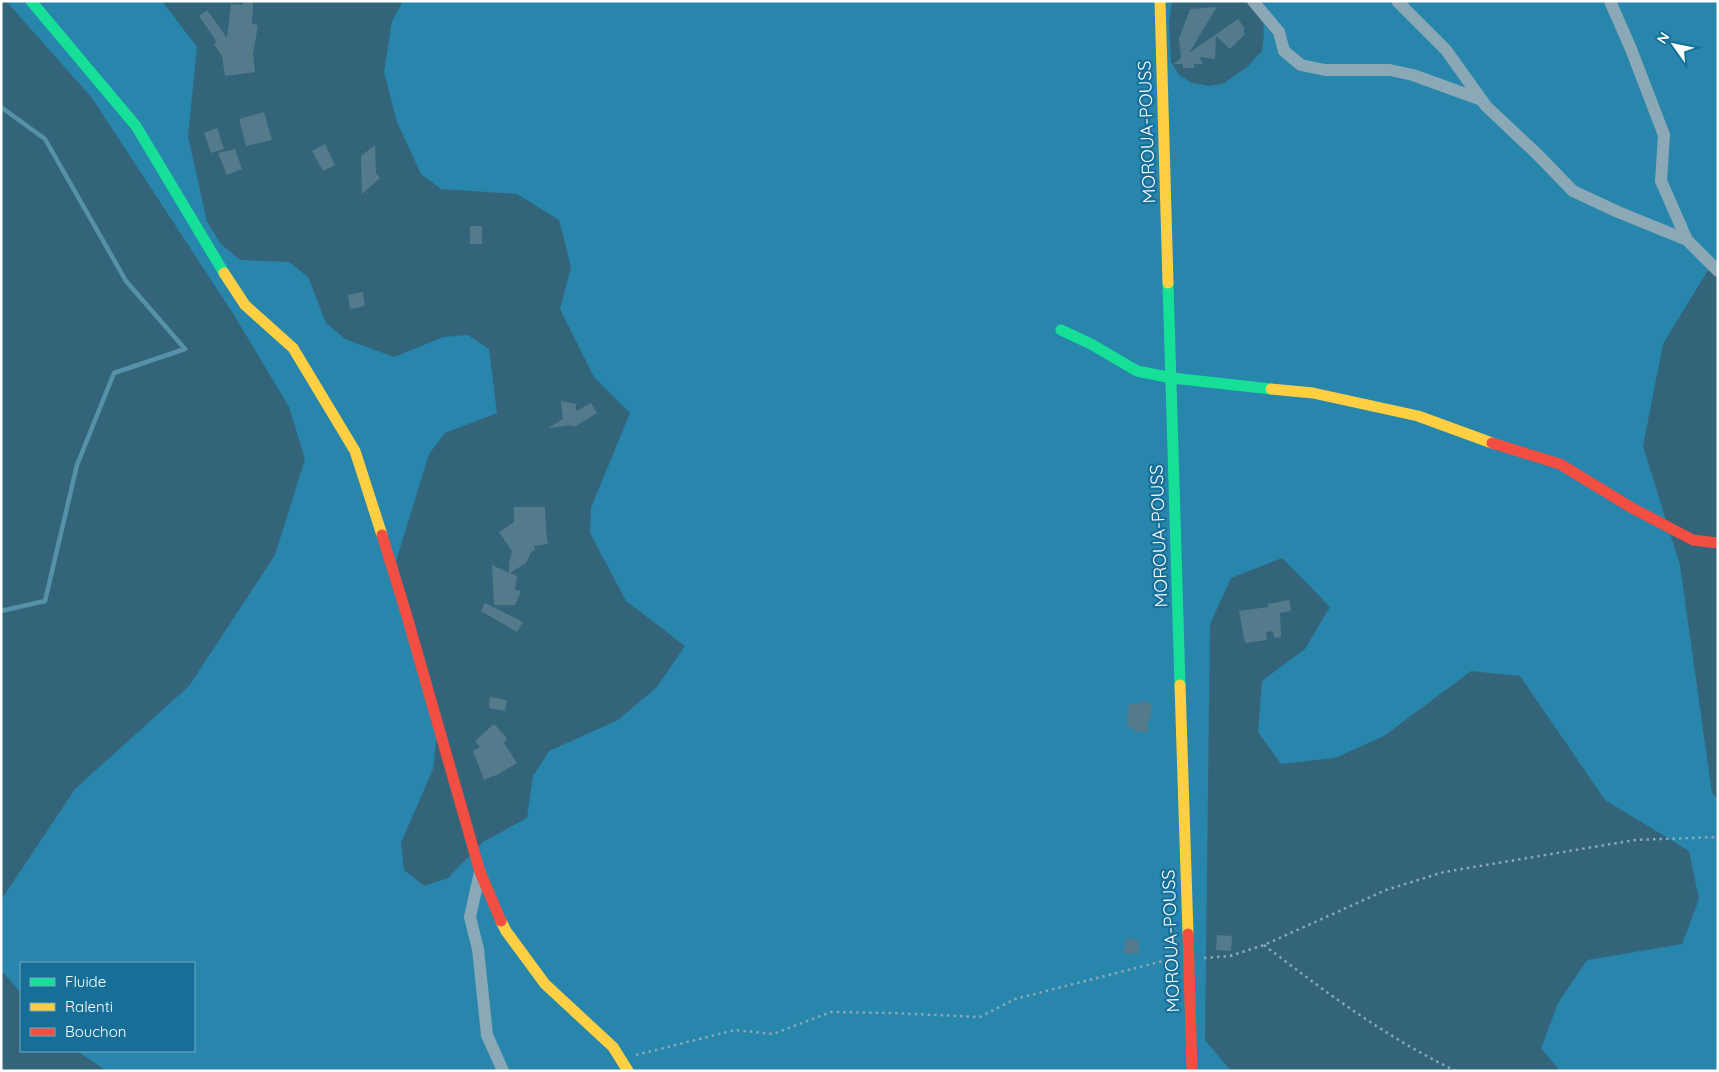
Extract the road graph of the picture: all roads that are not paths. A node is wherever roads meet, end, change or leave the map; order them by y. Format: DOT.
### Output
graph roads {
  1 [pos="31,1"];
  2 [pos="1160,1"];
  3 [pos="1253,1"];
  4 [pos="1397,1"];
  5 [pos="1610,1"];
  6 [pos="1482,100"];
  7 [pos="1687,240"];
  8 [pos="1718,271"];
  9 [pos="1061,330"];
  10 [pos="1172,378"];
  11 [pos="1718,543"];
  12 [pos="480,872"];
  13 [pos="503,1071"];
  14 [pos="628,1071"];
  15 [pos="1192,1071"];
  1 -- 12 [label="street"];
  2 -- 10 [label="street, MOROUA-POUSS"];
  3 -- 6 [label="street"];
  4 -- 6 [label="street"];
  5 -- 7 [label="street"];
  6 -- 7 [label="street"];
  7 -- 8 [label="street"];
  9 -- 10 [label="street"];
  10 -- 11 [label="street"];
  10 -- 15 [label="street, MOROUA-POUSS"];
  12 -- 13 [label="street"];
  12 -- 14 [label="street"];
}
